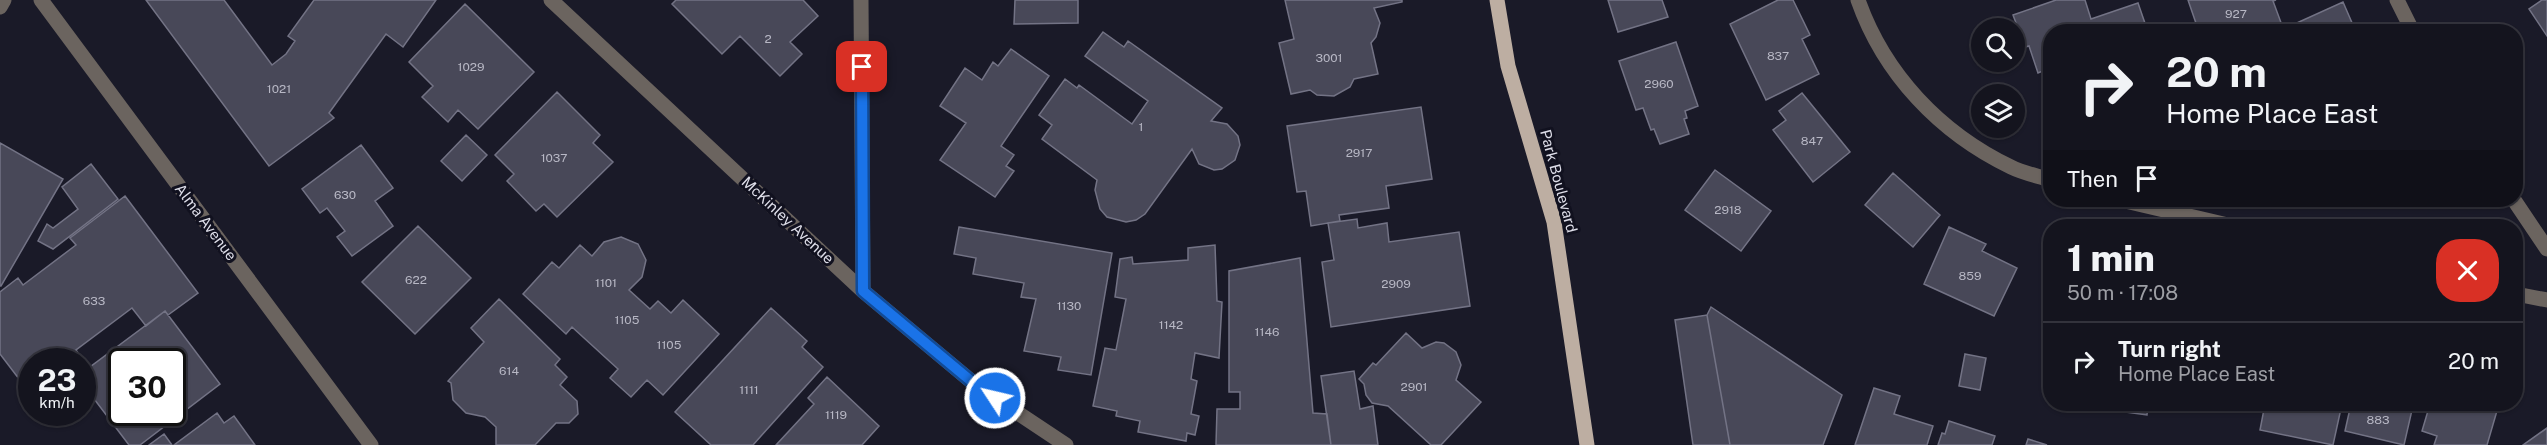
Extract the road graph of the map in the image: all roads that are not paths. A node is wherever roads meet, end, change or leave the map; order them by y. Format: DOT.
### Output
graph roads {
  1 [pos="4,0"];
  2 [pos="41,0"];
  3 [pos="551,0"];
  4 [pos="861,0"];
  5 [pos="1497,0"];
  6 [pos="1858,0"];
  7 [pos="2397,0"];
  8 [pos="0,7"];
  9 [pos="2409,24"];
  10 [pos="2043,178"];
  11 [pos="2151,207"];
  12 [pos="2519,207"];
  13 [pos="2202,219"];
  14 [pos="2547,249"];
  15 [pos="863,291"];
  16 [pos="2523,295"];
  17 [pos="2547,300"];
  18 [pos="371,445"];
  19 [pos="1066,445"];
  20 [pos="1587,445"];
  1 -- 8 [label="street"];
  2 -- 18 [label="street, Alma Avenue"];
  3 -- 15 [label="street, McKinley Avenue"];
  4 -- 15 [label="street"];
  5 -- 20 [label="main road, Park Boulevard"];
  6 -- 10 [label="street"];
  7 -- 9 [label="street"];
  11 -- 13 [label="street"];
  12 -- 14 [label="street"];
  15 -- 19 [label="street, McKinley Avenue"];
  16 -- 17 [label="street"];
}
